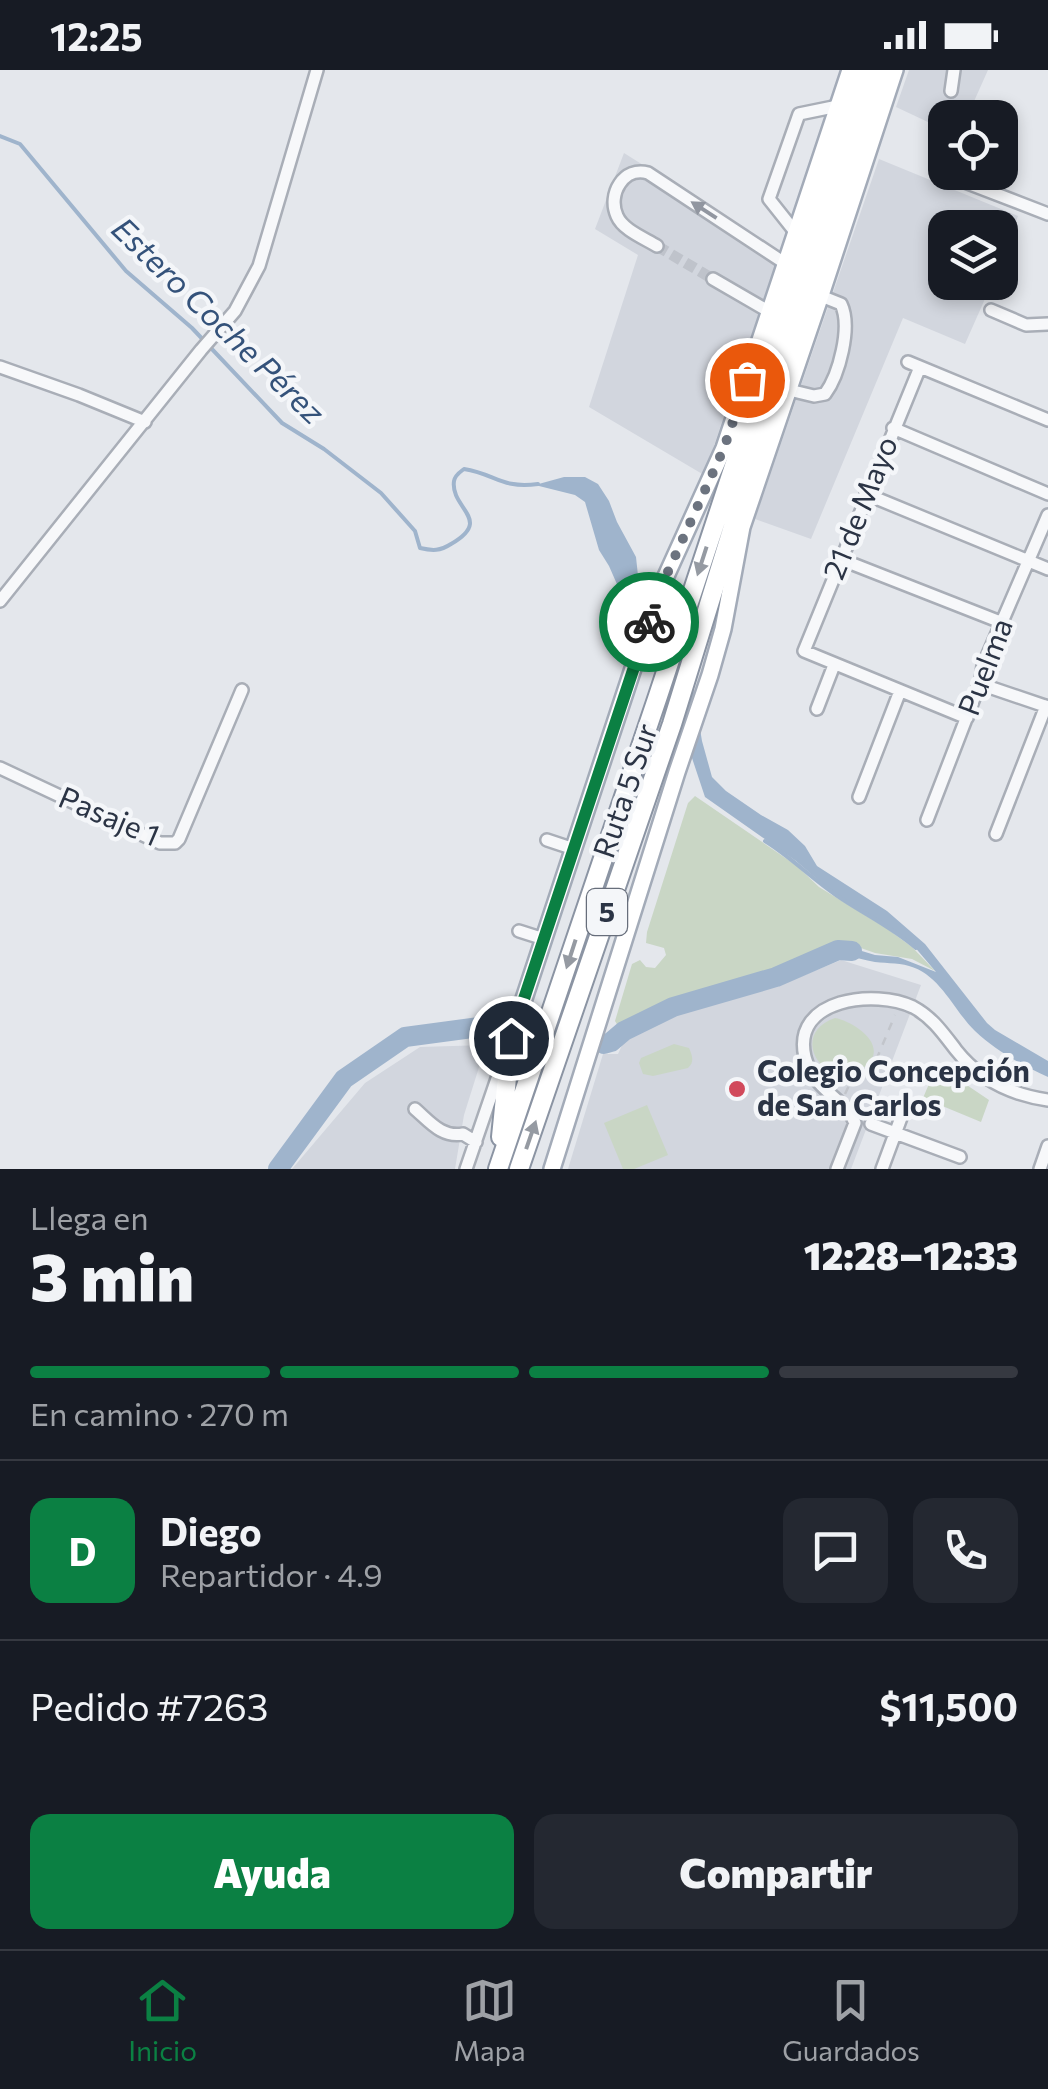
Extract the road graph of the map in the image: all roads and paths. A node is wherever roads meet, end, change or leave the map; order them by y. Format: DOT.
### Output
graph roads {
  1 [pos="317,70"];
  2 [pos="850,70"];
  3 [pos="866,70"];
  4 [pos="882,70"];
  5 [pos="895,70"];
  6 [pos="954,70"];
  7 [pos="951,92"];
  8 [pos="838,106"];
  9 [pos="986,190"];
  10 [pos="1048,214"];
  11 [pos="796,234"];
  12 [pos="657,246"];
  13 [pos="786,264"];
  14 [pos="713,279"];
  15 [pos="821,296"];
  16 [pos="990,310"];
  17 [pos="770,312"];
  18 [pos="1048,324"];
  19 [pos="0,367"];
  20 [pos="789,390"];
  21 [pos="1048,420"];
  22 [pos="144,422"];
  23 [pos="893,428"];
  24 [pos="866,494"];
  25 [pos="1048,494"];
  26 [pos="1048,515"];
  27 [pos="840,558"];
  28 [pos="1029,560"];
  29 [pos="1048,569"];
  30 [pos="0,601"];
  31 [pos="1002,623"];
  32 [pos="834,665"];
  33 [pos="981,680"];
  34 [pos="242,690"];
  35 [pos="900,692"];
  36 [pos="1047,706"];
  37 [pos="816,709"];
  38 [pos="967,718"];
  39 [pos="0,768"];
  40 [pos="859,797"];
  41 [pos="927,820"];
  42 [pos="996,834"];
  43 [pos="547,840"];
  44 [pos="574,849"];
  45 [pos="519,931"];
  46 [pos="544,939"];
  47 [pos="904,1004"];
  48 [pos="511,1038"];
  49 [pos="853,1076"];
  50 [pos="817,1082"];
  51 [pos="1048,1100"];
  52 [pos="840,1105"];
  53 [pos="415,1109"];
  54 [pos="902,1116"];
  55 [pos="871,1124"];
  56 [pos="895,1133"];
  57 [pos="476,1142"];
  58 [pos="1048,1146"];
  59 [pos="960,1157"];
  60 [pos="466,1169"];
  61 [pos="496,1169"];
  62 [pos="519,1169"];
  63 [pos="552,1169"];
  64 [pos="838,1169"];
  65 [pos="882,1169"];
  66 [pos="1040,1169"];
  1 -- 22 [label="street"];
  2 -- 8 [label="main road"];
  3 -- 61 [label="highway, Ruta 5 Sur / 5, one-way"];
  62 -- 4 [label="highway, Ruta 5 Sur / 5, one-way"];
  5 -- 15 [label="main road"];
  6 -- 7 [label="street"];
  8 -- 11 [label="main road"];
  8 -- 11 [label="street"];
  9 -- 10 [label="street"];
  11 -- 13 [label="main road"];
  13 -- 12 [label="street, one-way"];
  13 -- 17 [label="main road"];
  14 -- 17 [label="street"];
  15 -- 20 [label="main road"];
  15 -- 20 [label="street"];
  16 -- 18 [label="street"];
  17 -- 44 [label="main road"];
  19 -- 22 [label="street"];
  20 -- 63 [label="main road"];
  21 -- 23 [label="street, 21 de Mayo"];
  22 -- 30 [label="street"];
  23 -- 24 [label="street, 21 de Mayo"];
  23 -- 25 [label="street"];
  24 -- 27 [label="street, 21 de Mayo"];
  24 -- 28 [label="street"];
  26 -- 28 [label="street, Puelma"];
  27 -- 31 [label="street"];
  27 -- 32 [label="street, 21 de Mayo"];
  28 -- 29 [label="street"];
  28 -- 31 [label="street, Puelma"];
  31 -- 33 [label="street, Puelma"];
  32 -- 35 [label="street"];
  32 -- 37 [label="street"];
  33 -- 36 [label="street"];
  33 -- 38 [label="street, Puelma"];
  34 -- 39 [label="street, Pasaje 1"];
  35 -- 38 [label="street"];
  35 -- 40 [label="street"];
  36 -- 42 [label="street"];
  38 -- 41 [label="street, Puelma"];
  43 -- 44 [label="street"];
  44 -- 46 [label="main road"];
  45 -- 46 [label="street"];
  46 -- 48 [label="main road"];
  47 -- 49 [label="path"];
  47 -- 50 [label="street"];
  47 -- 51 [label="street"];
  48 -- 57 [label="street"];
  48 -- 61 [label="highway"];
  49 -- 50 [label="path"];
  49 -- 52 [label="path"];
  50 -- 52 [label="street"];
  52 -- 64 [label="street"];
  53 -- 57 [label="street"];
  54 -- 56 [label="street"];
  55 -- 56 [label="street"];
  56 -- 59 [label="street"];
  56 -- 65 [label="street"];
  57 -- 60 [label="street"];
  58 -- 66 [label="street"];
}
